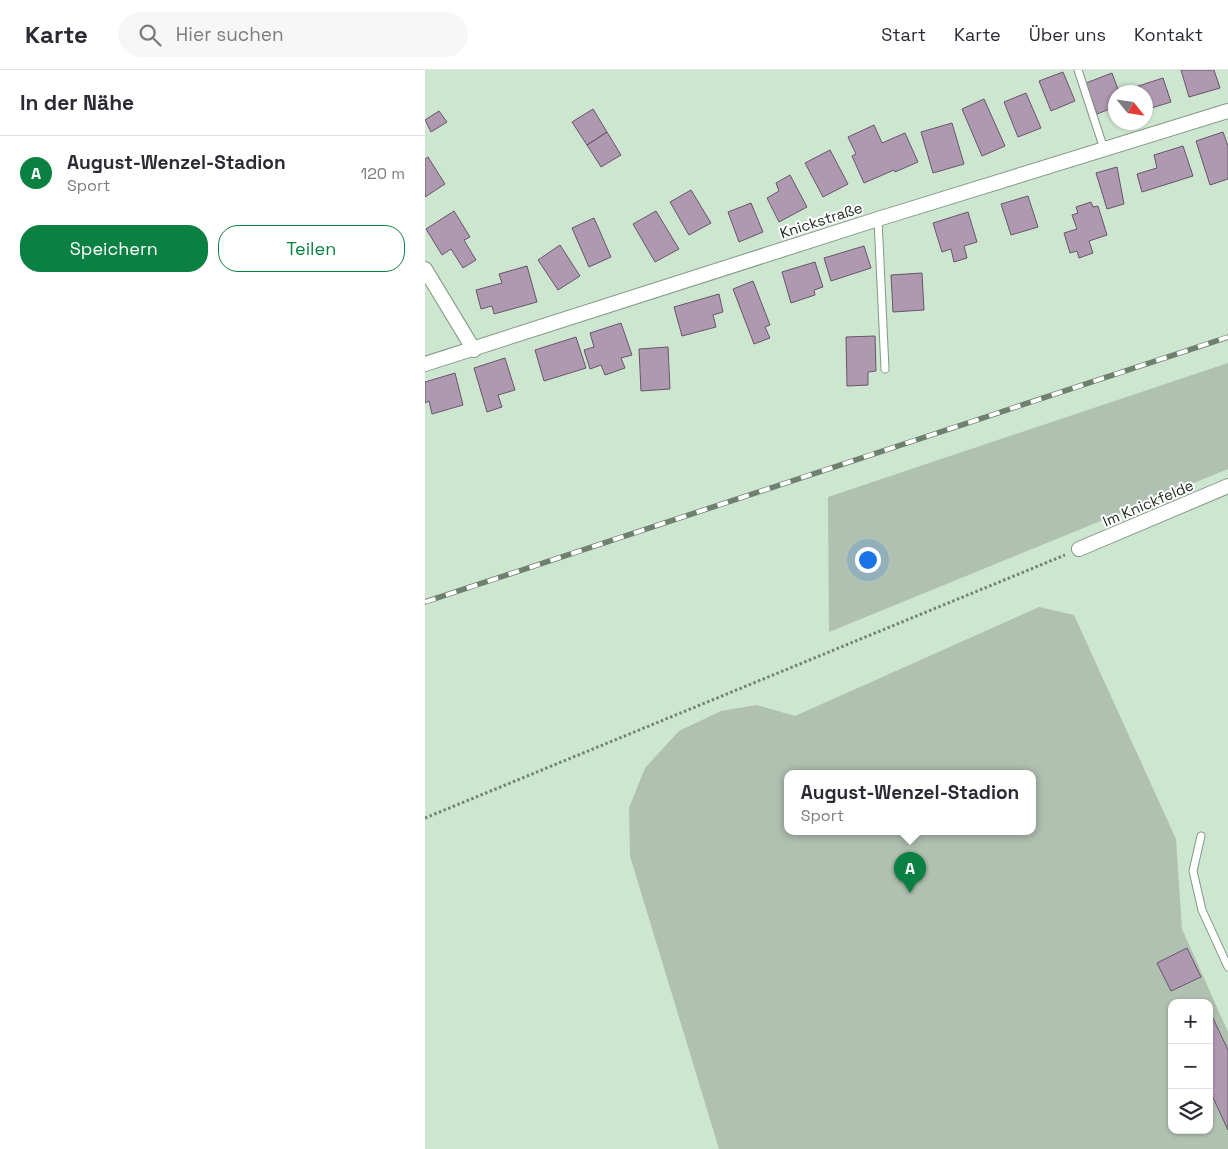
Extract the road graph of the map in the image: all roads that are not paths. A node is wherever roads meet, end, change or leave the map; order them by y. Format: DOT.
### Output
graph roads {
  1 [pos="1078,70"];
  2 [pos="1228,110"];
  3 [pos="1104,149"];
  4 [pos="878,219"];
  5 [pos="425,269"];
  6 [pos="474,350"];
  7 [pos="425,364"];
  8 [pos="885,369"];
  9 [pos="1228,486"];
  10 [pos="1079,548"];
  11 [pos="1201,836"];
  12 [pos="1228,966"];
  1 -- 3 [label="lane"];
  2 -- 3 [label="street, Knickstraße"];
  3 -- 4 [label="street, Knickstraße"];
  4 -- 6 [label="street, Knickstraße"];
  4 -- 8 [label="lane"];
  5 -- 6 [label="street"];
  6 -- 7 [label="street, Knickstraße"];
  9 -- 10 [label="street, Im Knickfelde"];
  11 -- 12 [label="lane"];
}
